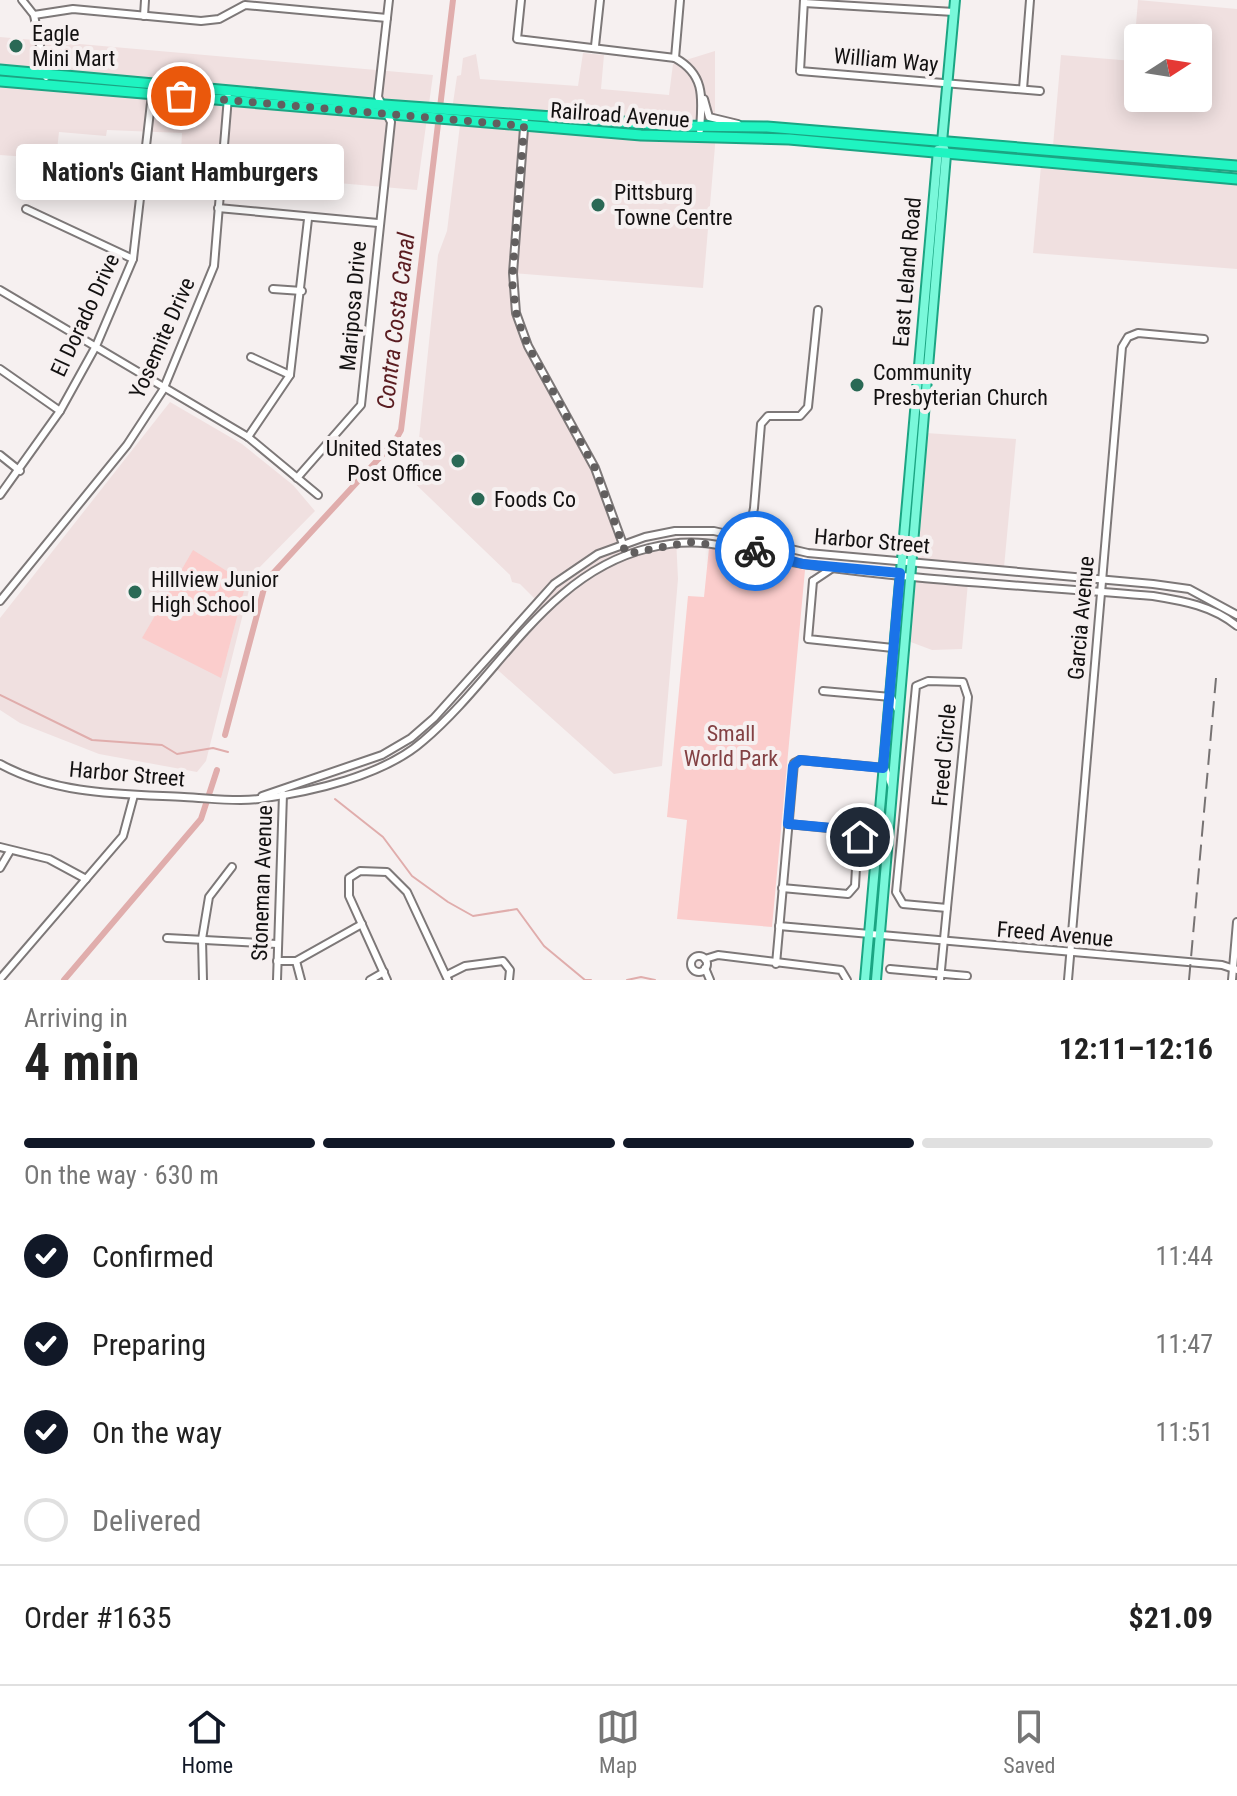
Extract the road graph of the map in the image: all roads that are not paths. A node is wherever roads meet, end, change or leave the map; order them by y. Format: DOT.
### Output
graph roads {
  1 [pos="22,0"];
  2 [pos="75,0"];
  3 [pos="145,0"];
  4 [pos="297,0"];
  5 [pos="389,0"];
  6 [pos="521,0"];
  7 [pos="600,0"];
  8 [pos="680,0"];
  9 [pos="955,0"];
  10 [pos="1030,0"];
  11 [pos="804,2"];
  12 [pos="73,9"];
  13 [pos="296,9"];
  14 [pos="954,12"];
  15 [pos="34,15"];
  16 [pos="144,16"];
  17 [pos="387,18"];
  18 [pos="595,46"];
  19 [pos="675,58"];
  20 [pos="0,70"];
  21 [pos="46,80"];
  22 [pos="0,81"];
  23 [pos="946,84"];
  24 [pos="152,88"];
  25 [pos="1023,89"];
  26 [pos="702,91"];
  27 [pos="1040,91"];
  28 [pos="228,94"];
  29 [pos="387,109"];
  30 [pos="452,114"];
  31 [pos="525,115"];
  32 [pos="524,126"];
  33 [pos="745,127"];
  34 [pos="700,132"];
  35 [pos="942,142"];
  36 [pos="935,154"];
  37 [pos="946,155"];
  38 [pos="1234,166"];
  39 [pos="1191,176"];
  40 [pos="1237,179"];
  41 [pos="218,208"];
  42 [pos="26,209"];
  43 [pos="308,219"];
  44 [pos="378,223"];
  45 [pos="133,259"];
  46 [pos="273,289"];
  47 [pos="0,290"];
  48 [pos="302,291"];
  49 [pos="818,310"];
  50 [pos="1204,339"];
  51 [pos="96,346"];
  52 [pos="251,357"];
  53 [pos="0,369"];
  54 [pos="290,375"];
  55 [pos="163,390"];
  56 [pos="60,411"];
  57 [pos="248,437"];
  58 [pos="0,455"];
  59 [pos="20,471"];
  60 [pos="297,478"];
  61 [pos="0,495"];
  62 [pos="318,495"];
  63 [pos="749,537"];
  64 [pos="623,544"];
  65 [pos="746,548"];
  66 [pos="626,554"];
  67 [pos="901,561"];
  68 [pos="912,562"];
  69 [pos="821,566"];
  70 [pos="834,567"];
  71 [pos="900,573"];
  72 [pos="911,575"];
  73 [pos="1102,580"];
  74 [pos="813,581"];
  75 [pos="1101,591"];
  76 [pos="541,597"];
  77 [pos="0,601"];
  78 [pos="549,605"];
  79 [pos="1235,611"];
  80 [pos="1237,626"];
  81 [pos="893,648"];
  82 [pos="823,691"];
  83 [pos="889,697"];
  84 [pos="899,712"];
  85 [pos="0,764"];
  86 [pos="883,768"];
  87 [pos="892,787"];
  88 [pos="283,791"];
  89 [pos="134,795"];
  90 [pos="788,824"];
  91 [pos="0,847"];
  92 [pos="10,851"];
  93 [pos="232,867"];
  94 [pos="0,868"];
  95 [pos="86,879"];
  96 [pos="782,888"];
  97 [pos="947,908"];
  98 [pos="1237,922"];
  99 [pos="362,924"];
  100 [pos="779,926"];
  101 [pos="869,934"];
  102 [pos="880,935"];
  103 [pos="167,938"];
  104 [pos="202,939"];
  105 [pos="944,943"];
  106 [pos="277,944"];
  107 [pos="1070,953"];
  108 [pos="705,959"];
  109 [pos="277,961"];
  110 [pos="296,961"];
  111 [pos="776,964"];
  112 [pos="705,968"];
  113 [pos="890,969"];
  114 [pos="1235,969"];
  115 [pos="386,976"];
  116 [pos="967,976"];
  117 [pos="941,977"];
  118 [pos="448,978"];
  119 [pos="0,979"];
  120 [pos="203,980"];
  121 [pos="277,980"];
  122 [pos="301,980"];
  123 [pos="370,980"];
  124 [pos="509,980"];
  125 [pos="710,980"];
  126 [pos="847,980"];
  127 [pos="865,980"];
  128 [pos="876,980"];
  129 [pos="1068,980"];
  130 [pos="1232,980"];
  1 -- 15 [label="street"];
  2 -- 12 [label="street"];
  3 -- 16 [label="street"];
  4 -- 13 [label="street"];
  5 -- 17 [label="street, Mariposa Drive"];
  6 -- 18 [label="street"];
  7 -- 18 [label="street"];
  8 -- 19 [label="street"];
  9 -- 14 [label="main road"];
  10 -- 25 [label="street"];
  11 -- 14 [label="street"];
  11 -- 23 [label="street, William Way"];
  12 -- 15 [label="street"];
  12 -- 16 [label="street"];
  13 -- 16 [label="street"];
  13 -- 17 [label="street"];
  14 -- 23 [label="main road"];
  15 -- 21 [label="street"];
  17 -- 29 [label="street, Mariposa Drive"];
  18 -- 19 [label="street"];
  19 -- 26 [label="street"];
  20 -- 21 [label="highway, Railroad Avenue"];
  21 -- 22 [label="highway, Railroad Avenue"];
  21 -- 24 [label="highway, Railroad Avenue"];
  23 -- 25 [label="street, William Way"];
  23 -- 35 [label="main road"];
  24 -- 28 [label="highway, Railroad Avenue"];
  24 -- 45 [label="street, El Dorado Drive"];
  25 -- 27 [label="street, William Way"];
  26 -- 33 [label="street"];
  26 -- 34 [label="street"];
  28 -- 29 [label="highway, Railroad Avenue"];
  28 -- 41 [label="street, Yosemite Drive"];
  29 -- 30 [label="highway, Railroad Avenue"];
  29 -- 44 [label="street, Mariposa Drive"];
  30 -- 31 [label="highway, Railroad Avenue"];
  30 -- 32 [label="highway, Railroad Avenue"];
  31 -- 32 [label="street"];
  31 -- 34 [label="highway, Railroad Avenue"];
  32 -- 34 [label="highway, Railroad Avenue"];
  32 -- 64 [label="street"];
  33 -- 34 [label="highway, Railroad Avenue"];
  33 -- 35 [label="highway, Railroad Avenue"];
  34 -- 36 [label="highway, Railroad Avenue"];
  35 -- 36 [label="main road, East Leland Road"];
  35 -- 37 [label="main road"];
  35 -- 38 [label="highway, Railroad Avenue"];
  36 -- 37 [label="highway, Railroad Avenue"];
  36 -- 67 [label="main road, East Leland Road"];
  37 -- 39 [label="highway, Railroad Avenue"];
  37 -- 68 [label="main road, East Leland Road"];
  38 -- 39 [label="highway"];
  39 -- 40 [label="highway, Railroad Avenue"];
  41 -- 43 [label="street"];
  41 -- 55 [label="street, Yosemite Drive"];
  42 -- 45 [label="street"];
  43 -- 44 [label="street"];
  43 -- 48 [label="street"];
  44 -- 60 [label="street, Mariposa Drive"];
  45 -- 51 [label="street, El Dorado Drive"];
  46 -- 48 [label="street"];
  47 -- 51 [label="street"];
  48 -- 54 [label="street"];
  49 -- 63 [label="street"];
  50 -- 73 [label="street, Garcia Avenue"];
  51 -- 55 [label="street"];
  51 -- 56 [label="street, El Dorado Drive"];
  52 -- 54 [label="street"];
  53 -- 56 [label="street"];
  54 -- 57 [label="street"];
  55 -- 57 [label="street"];
  55 -- 77 [label="street, Yosemite Drive"];
  56 -- 59 [label="street, El Dorado Drive"];
  57 -- 60 [label="street"];
  58 -- 59 [label="street"];
  59 -- 61 [label="street, El Dorado Drive"];
  60 -- 62 [label="street"];
  63 -- 64 [label="street, Harbor Street"];
  63 -- 65 [label="street"];
  63 -- 67 [label="street, Harbor Street"];
  64 -- 66 [label="street"];
  64 -- 76 [label="street, Harbor Street"];
  65 -- 66 [label="street, Harbor Street"];
  65 -- 69 [label="street, Harbor Street"];
  66 -- 78 [label="street, Harbor Street"];
  67 -- 68 [label="street, Harbor Street"];
  67 -- 71 [label="main road, East Leland Road"];
  68 -- 72 [label="main road, East Leland Road"];
  68 -- 73 [label="street, Harbor Street"];
  69 -- 70 [label="street, Harbor Street"];
  69 -- 74 [label="street"];
  70 -- 71 [label="street, Harbor Street"];
  70 -- 74 [label="street"];
  71 -- 72 [label="street, Harbor Street"];
  71 -- 81 [label="main road, East Leland Road"];
  72 -- 75 [label="street, Harbor Street"];
  72 -- 84 [label="main road, East Leland Road"];
  73 -- 75 [label="street, Garcia Avenue"];
  73 -- 79 [label="street, Harbor Street"];
  74 -- 81 [label="street"];
  75 -- 80 [label="street, Harbor Street"];
  75 -- 107 [label="street, Garcia Avenue"];
  76 -- 78 [label="street"];
  76 -- 88 [label="street, Harbor Street"];
  78 -- 88 [label="street, Harbor Street"];
  81 -- 83 [label="main road, East Leland Road"];
  82 -- 83 [label="street"];
  83 -- 84 [label="street"];
  83 -- 86 [label="main road, East Leland Road"];
  84 -- 87 [label="main road, East Leland Road"];
  85 -- 89 [label="street, Harbor Street"];
  86 -- 87 [label="street"];
  86 -- 90 [label="street"];
  86 -- 101 [label="main road, East Leland Road"];
  87 -- 102 [label="main road, East Leland Road"];
  88 -- 89 [label="street, Harbor Street"];
  88 -- 106 [label="street, Stoneman Avenue"];
  89 -- 95 [label="street"];
  90 -- 96 [label="street"];
  90 -- 96 [label="street"];
  91 -- 92 [label="street"];
  92 -- 94 [label="street"];
  92 -- 95 [label="street"];
  93 -- 104 [label="street"];
  95 -- 119 [label="street"];
  96 -- 100 [label="street"];
  97 -- 97 [label="street, Freed Circle"];
  97 -- 105 [label="street, Freed Circle"];
  98 -- 114 [label="street"];
  99 -- 110 [label="street"];
  99 -- 115 [label="street"];
  99 -- 118 [label="street"];
  100 -- 101 [label="street, Freed Avenue"];
  100 -- 111 [label="street"];
  101 -- 102 [label="street, Freed Avenue"];
  101 -- 127 [label="main road, East Leland Road"];
  102 -- 105 [label="street, Freed Avenue"];
  102 -- 128 [label="main road, East Leland Road"];
  103 -- 104 [label="street"];
  104 -- 106 [label="street"];
  104 -- 120 [label="street"];
  105 -- 107 [label="street, Freed Avenue"];
  105 -- 117 [label="street, Freed Circle"];
  106 -- 109 [label="street, Stoneman Avenue"];
  107 -- 114 [label="street, Freed Avenue"];
  107 -- 129 [label="street, Garcia Avenue"];
  108 -- 111 [label="street"];
  108 -- 112 [label="street"];
  108 -- 112 [label="street"];
  109 -- 110 [label="street"];
  109 -- 121 [label="street, Stoneman Avenue"];
  110 -- 122 [label="street"];
  111 -- 126 [label="street"];
  112 -- 125 [label="street"];
  113 -- 117 [label="street"];
  114 -- 130 [label="street"];
  115 -- 123 [label="street"];
  116 -- 117 [label="street"];
  118 -- 124 [label="street"];
}
